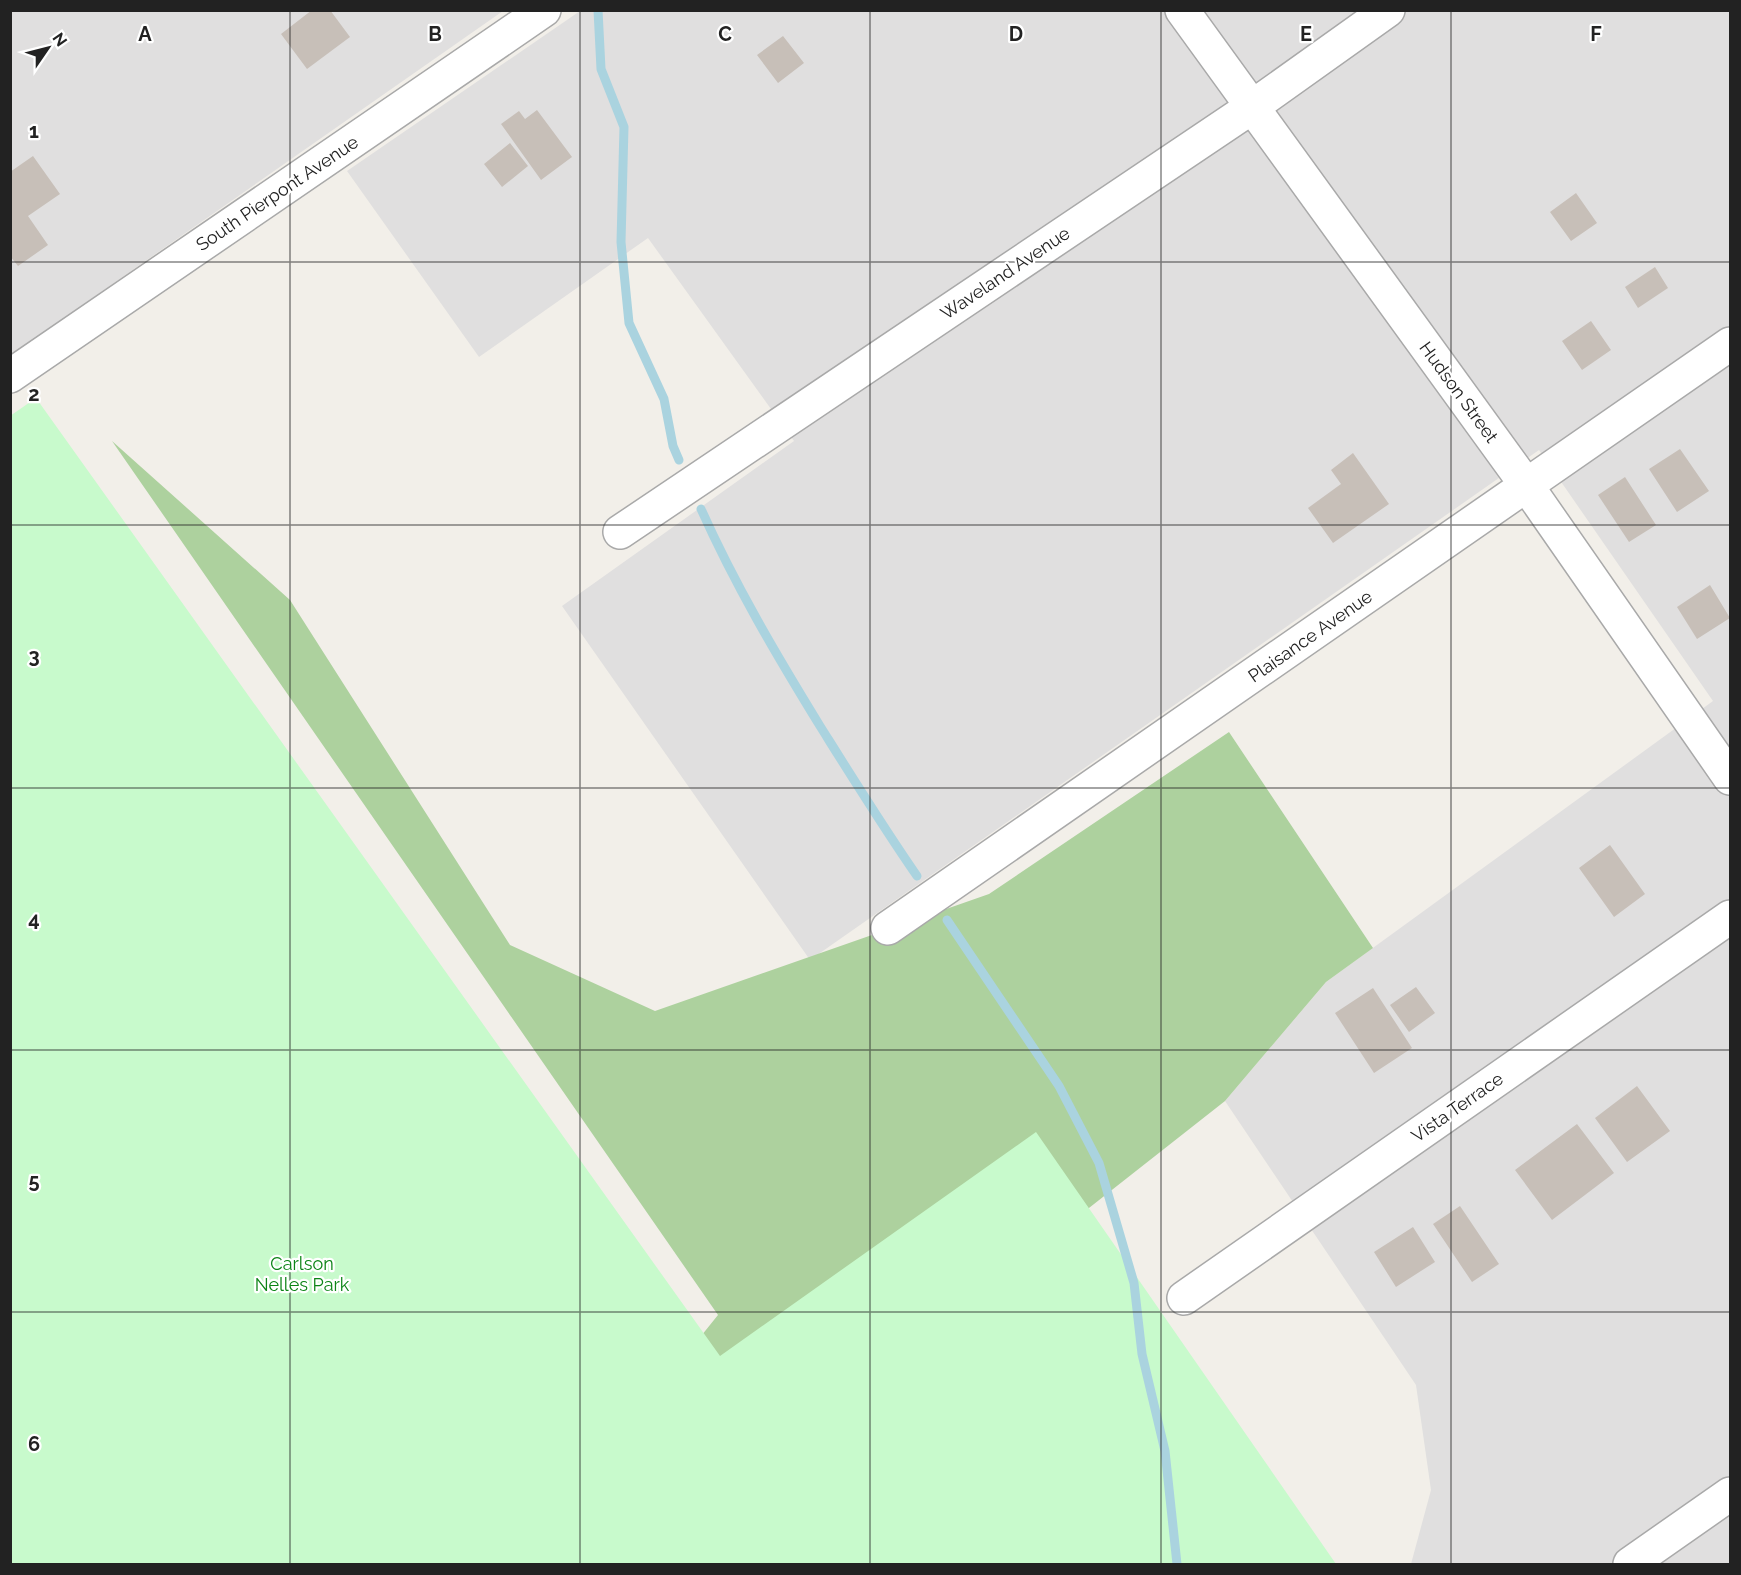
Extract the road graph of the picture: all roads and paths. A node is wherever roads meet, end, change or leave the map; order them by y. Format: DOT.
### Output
graph roads {
  1 [pos="544,10"];
  2 [pos="1182,10"];
  3 [pos="1388,10"];
  4 [pos="1252,107"];
  5 [pos="1731,344"];
  6 [pos="10,376"];
  7 [pos="1527,486"];
  8 [pos="620,532"];
  9 [pos="1731,778"];
  10 [pos="1731,917"];
  11 [pos="888,928"];
  12 [pos="1184,1298"];
  13 [pos="1731,1494"];
  14 [pos="1630,1564"];
  1 -- 6 [label="street, South Pierpont Avenue"];
  2 -- 4 [label="street, Hudson Street"];
  3 -- 4 [label="street, Waveland Avenue"];
  4 -- 7 [label="street, Hudson Street"];
  4 -- 8 [label="street, Waveland Avenue"];
  5 -- 7 [label="street, Plaisance Avenue"];
  7 -- 9 [label="street, Hudson Street"];
  7 -- 11 [label="street, Plaisance Avenue"];
  10 -- 12 [label="street, Vista Terrace"];
  13 -- 14 [label="street"];
}
